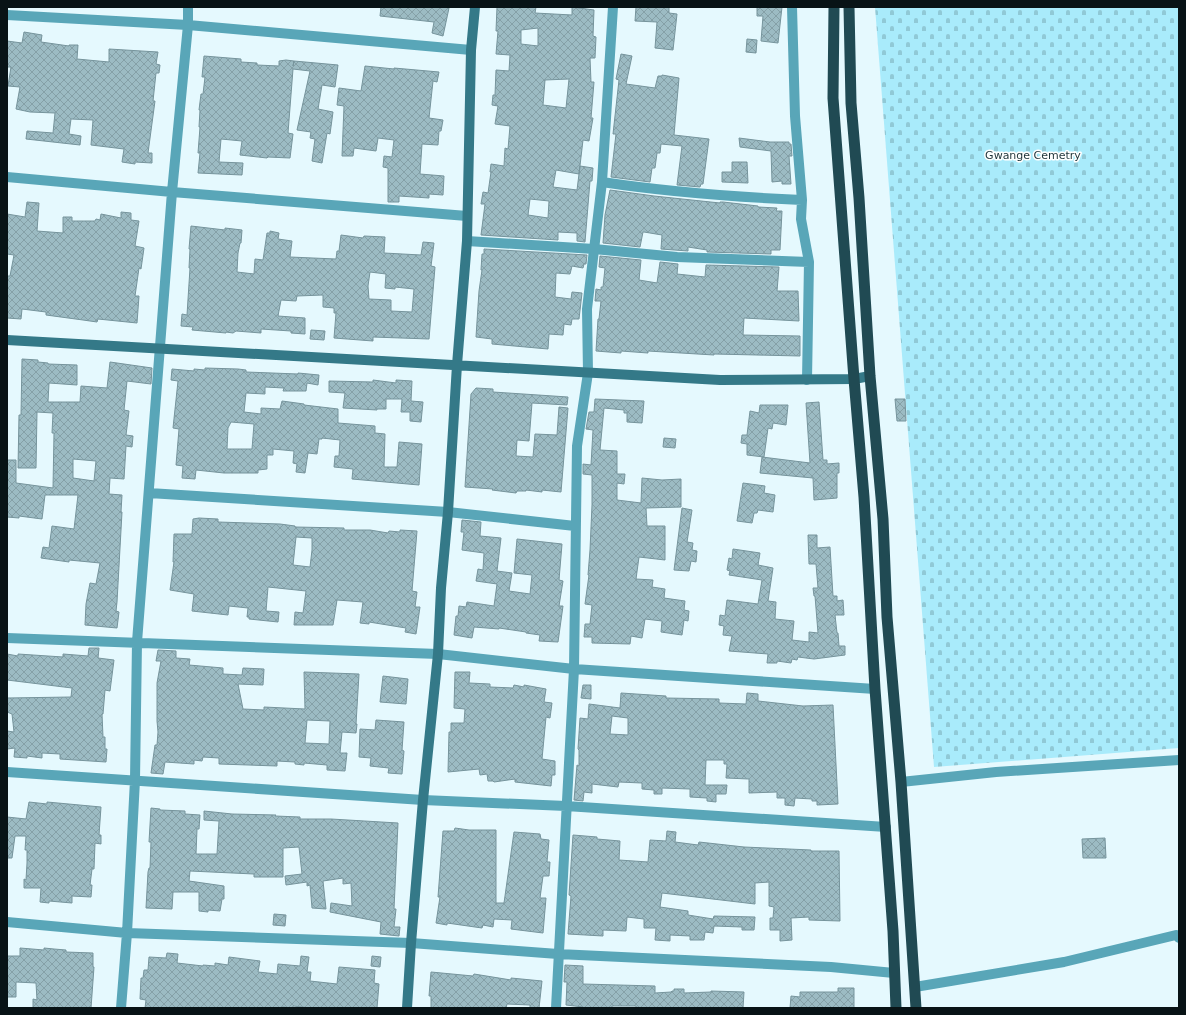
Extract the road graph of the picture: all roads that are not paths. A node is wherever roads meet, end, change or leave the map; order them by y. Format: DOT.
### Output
graph roads {
  1 [pos="188,7"];
  2 [pos="475,7"];
  3 [pos="613,7"];
  4 [pos="792,7"];
  5 [pos="834,7"];
  6 [pos="849,7"];
  7 [pos="7,15"];
  8 [pos="188,26"];
  9 [pos="471,50"];
  10 [pos="7,176"];
  11 [pos="602,182"];
  12 [pos="172,192"];
  13 [pos="802,200"];
  14 [pos="467,216"];
  15 [pos="467,241"];
  16 [pos="594,249"];
  17 [pos="809,262"];
  18 [pos="7,340"];
  19 [pos="159,348"];
  20 [pos="457,365"];
  21 [pos="588,373"];
  22 [pos="870,376"];
  23 [pos="854,379"];
  24 [pos="807,380"];
  25 [pos="149,493"];
  26 [pos="448,512"];
  27 [pos="575,526"];
  28 [pos="7,638"];
  29 [pos="137,642"];
  30 [pos="438,654"];
  31 [pos="574,669"];
  32 [pos="875,689"];
  33 [pos="1179,760"];
  34 [pos="7,772"];
  35 [pos="135,780"];
  36 [pos="901,782"];
  37 [pos="423,800"];
  38 [pos="566,806"];
  39 [pos="886,827"];
  40 [pos="7,922"];
  41 [pos="127,933"];
  42 [pos="1178,936"];
  43 [pos="411,943"];
  44 [pos="558,954"];
  45 [pos="894,973"];
  46 [pos="915,987"];
  47 [pos="121,1008"];
  48 [pos="407,1008"];
  49 [pos="556,1008"];
  50 [pos="896,1008"];
  51 [pos="916,1008"];
  1 -- 8 [label="street"];
  2 -- 9 [label="main road"];
  3 -- 11 [label="street"];
  4 -- 13 [label="street"];
  5 -- 23 [label="highway"];
  6 -- 22 [label="highway"];
  7 -- 8 [label="street"];
  8 -- 9 [label="street"];
  8 -- 12 [label="street"];
  9 -- 14 [label="main road"];
  10 -- 12 [label="street"];
  11 -- 13 [label="street"];
  11 -- 16 [label="street"];
  12 -- 14 [label="street"];
  12 -- 19 [label="street"];
  13 -- 17 [label="street"];
  14 -- 15 [label="main road"];
  15 -- 16 [label="street"];
  15 -- 20 [label="main road"];
  16 -- 17 [label="street"];
  16 -- 21 [label="street"];
  17 -- 24 [label="street"];
  18 -- 19 [label="main road"];
  19 -- 20 [label="main road"];
  19 -- 25 [label="street"];
  20 -- 21 [label="main road"];
  20 -- 26 [label="main road"];
  21 -- 24 [label="main road"];
  21 -- 27 [label="street"];
  22 -- 23 [label="main road"];
  22 -- 36 [label="highway"];
  23 -- 24 [label="main road"];
  23 -- 32 [label="highway"];
  25 -- 26 [label="street"];
  25 -- 29 [label="street"];
  26 -- 27 [label="street"];
  26 -- 30 [label="main road"];
  27 -- 31 [label="street"];
  28 -- 29 [label="street"];
  29 -- 30 [label="street"];
  29 -- 35 [label="street"];
  30 -- 31 [label="street"];
  30 -- 37 [label="main road"];
  31 -- 32 [label="street"];
  31 -- 38 [label="street"];
  32 -- 39 [label="highway"];
  33 -- 36 [label="street"];
  34 -- 35 [label="street"];
  35 -- 37 [label="street"];
  35 -- 41 [label="street"];
  36 -- 46 [label="highway"];
  37 -- 38 [label="street"];
  37 -- 43 [label="main road"];
  38 -- 39 [label="street"];
  38 -- 44 [label="street"];
  39 -- 45 [label="highway"];
  40 -- 41 [label="street"];
  41 -- 43 [label="street"];
  41 -- 47 [label="street"];
  42 -- 46 [label="street"];
  43 -- 44 [label="street"];
  43 -- 48 [label="main road"];
  44 -- 45 [label="street"];
  44 -- 49 [label="street"];
  45 -- 50 [label="highway"];
  46 -- 51 [label="highway"];
}
